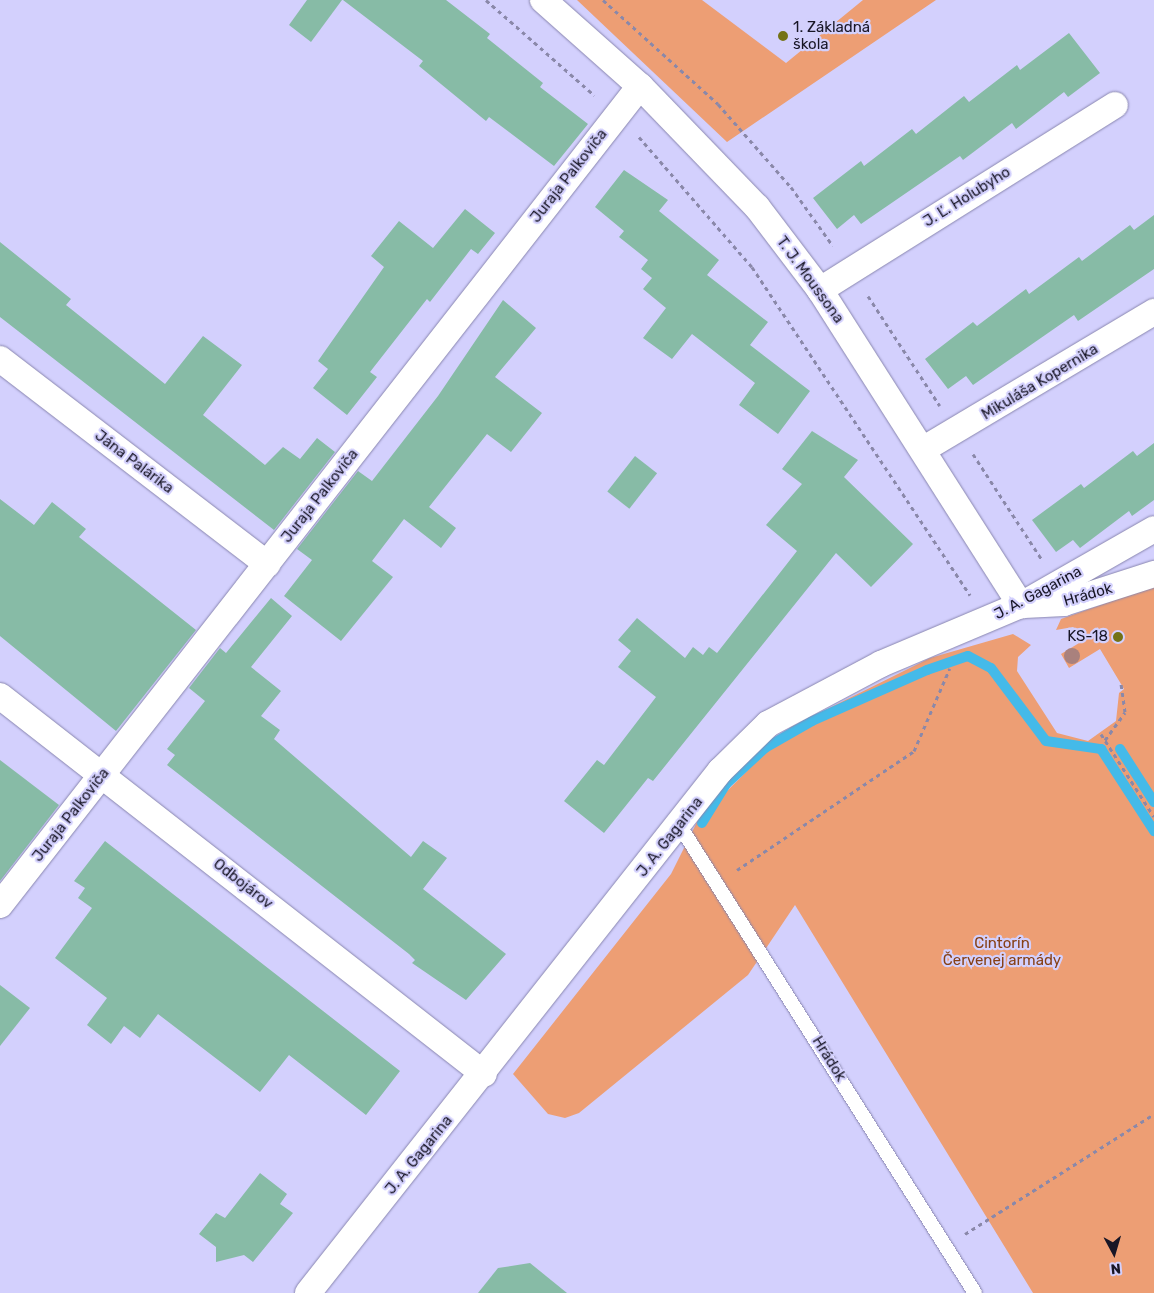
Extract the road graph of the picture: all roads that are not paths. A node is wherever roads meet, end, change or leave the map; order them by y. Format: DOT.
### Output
graph roads {
  1 [pos="543,0"];
  2 [pos="640,86"];
  3 [pos="1115,105"];
  4 [pos="820,290"];
  5 [pos="1154,312"];
  6 [pos="0,360"];
  7 [pos="924,449"];
  8 [pos="1154,530"];
  9 [pos="267,564"];
  10 [pos="1154,574"];
  11 [pos="1021,605"];
  12 [pos="0,696"];
  13 [pos="104,775"];
  14 [pos="680,826"];
  15 [pos="0,905"];
  16 [pos="484,1074"];
  17 [pos="308,1293"];
  18 [pos="975,1293"];
  1 -- 2 [label="street, T. J. Moussona"];
  2 -- 4 [label="street, T. J. Moussona"];
  2 -- 9 [label="street, Juraja Palkoviča"];
  3 -- 4 [label="street, J. Ľ. Holubyho"];
  4 -- 7 [label="street, T. J. Moussona"];
  5 -- 7 [label="street, Mikuláša Kopernika"];
  6 -- 9 [label="street, Jána Palárika"];
  7 -- 11 [label="street, T. J. Moussona"];
  8 -- 11 [label="street, J. A. Gagarina"];
  9 -- 13 [label="street, Juraja Palkoviča"];
  10 -- 11 [label="street, Hrádok"];
  11 -- 14 [label="street, J. A. Gagarina"];
  12 -- 13 [label="street, Odbojárov"];
  13 -- 15 [label="street, Juraja Palkoviča"];
  13 -- 16 [label="street, Odbojárov"];
  14 -- 16 [label="street, J. A. Gagarina"];
  14 -- 18 [label="lane, Hrádok"];
  16 -- 17 [label="street, J. A. Gagarina"];
}
